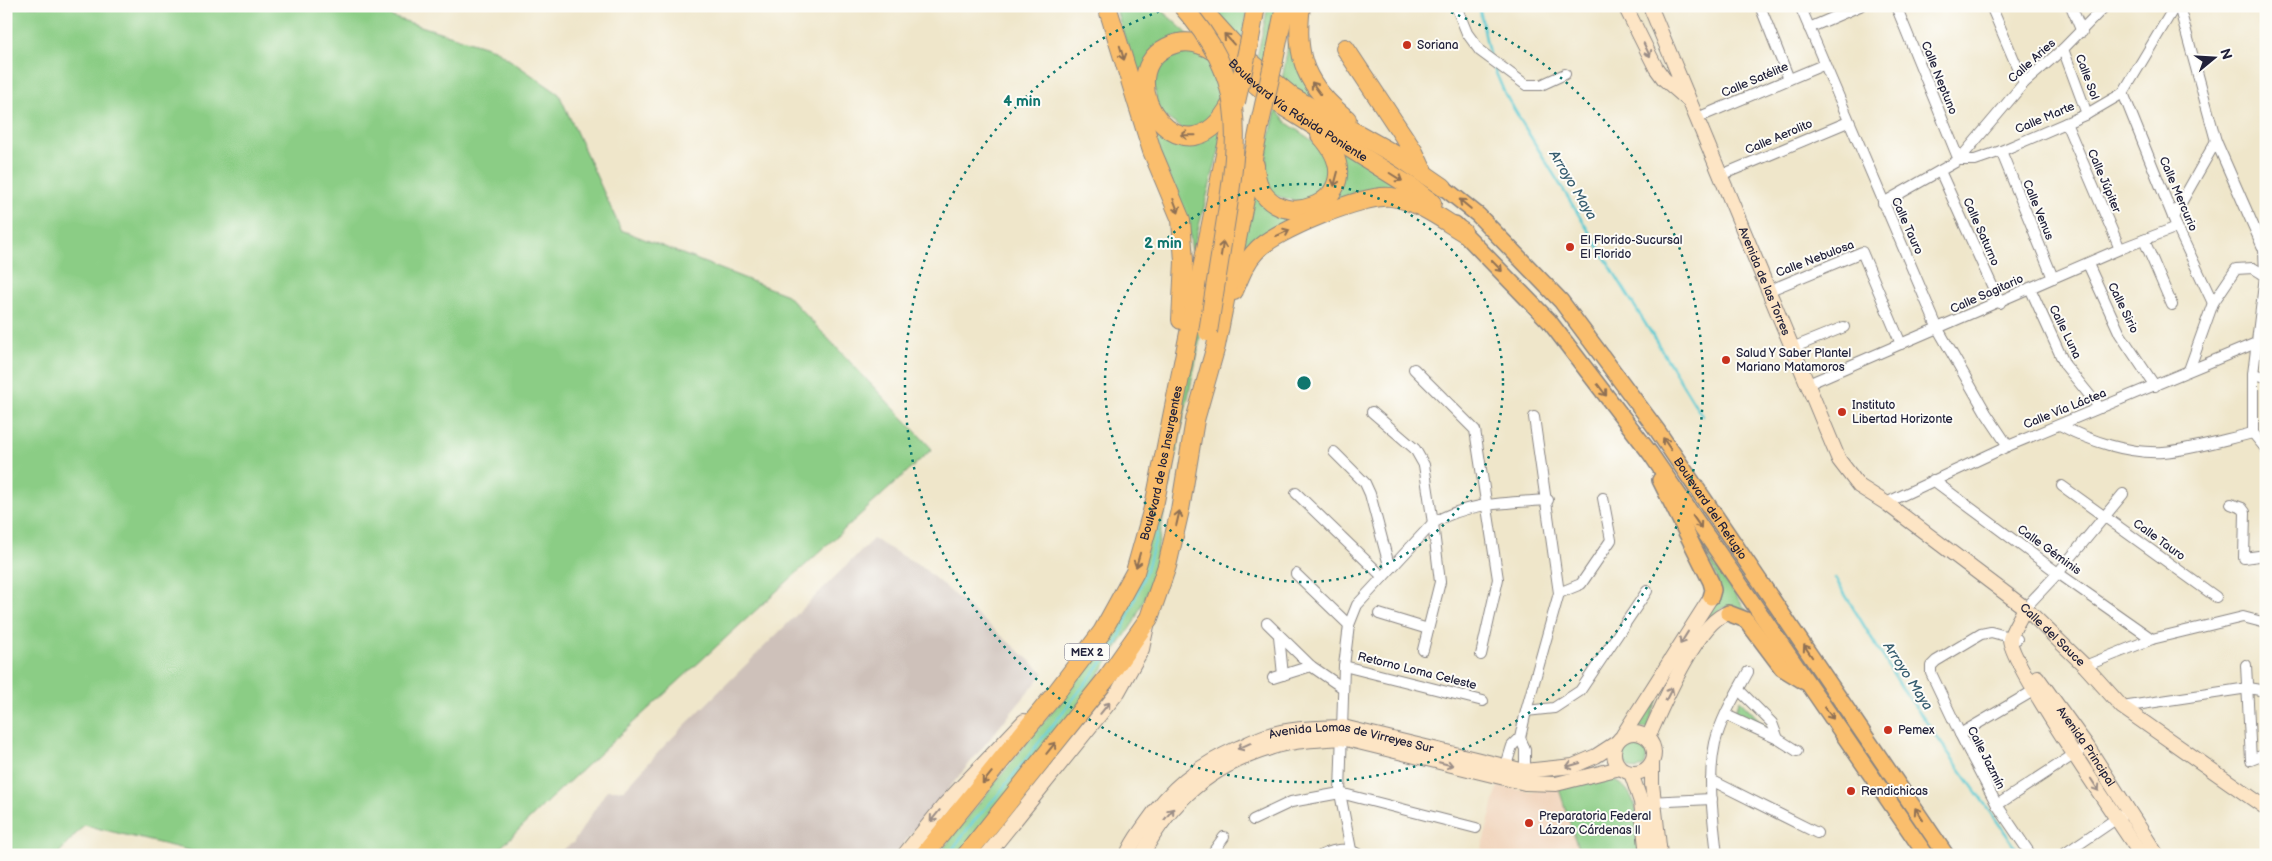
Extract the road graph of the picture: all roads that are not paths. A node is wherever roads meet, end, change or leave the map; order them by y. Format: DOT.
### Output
graph roads {
  1 [pos="1107,6"];
  2 [pos="1171,6"];
  3 [pos="1182,6"];
  4 [pos="1199,6"];
  5 [pos="1256,6"];
  6 [pos="1285,6"];
  7 [pos="1301,6"];
  8 [pos="1456,6"];
  9 [pos="1625,6"];
  10 [pos="1650,6"];
  11 [pos="1760,6"];
  12 [pos="1800,6"];
  13 [pos="1860,6"];
  14 [pos="1896,6"];
  15 [pos="1991,6"];
  16 [pos="2071,6"];
  17 [pos="2105,6"];
  18 [pos="2175,6"];
  19 [pos="2179,6"];
  20 [pos="1809,28"];
  21 [pos="2082,32"];
  22 [pos="1345,48"];
  23 [pos="2063,50"];
  24 [pos="1823,65"];
  25 [pos="1235,66"];
  26 [pos="1565,74"];
  27 [pos="1789,79"];
  28 [pos="2024,83"];
  29 [pos="2123,93"];
  30 [pos="1690,101"];
  31 [pos="1230,113"];
  32 [pos="2087,114"];
  33 [pos="1697,118"];
  34 [pos="1848,122"];
  35 [pos="2066,123"];
  36 [pos="1309,124"];
  37 [pos="2216,141"];
  38 [pos="1256,143"];
  39 [pos="2001,151"];
  40 [pos="1959,160"];
  41 [pos="1408,162"];
  42 [pos="1940,171"];
  43 [pos="1425,174"];
  44 [pos="1719,176"];
  45 [pos="1443,187"];
  46 [pos="1432,203"];
  47 [pos="1883,203"];
  48 [pos="2175,222"];
  49 [pos="1462,232"];
  50 [pos="2144,240"];
  51 [pos="2120,249"];
  52 [pos="2088,264"];
  53 [pos="2265,276"];
  54 [pos="2053,278"];
  55 [pos="2030,288"];
  56 [pos="1768,291"];
  57 [pos="2000,303"];
  58 [pos="2213,303"];
  59 [pos="2172,305"];
  60 [pos="1844,327"];
  61 [pos="1938,330"];
  62 [pos="1212,339"];
  63 [pos="2256,343"];
  64 [pos="1902,344"];
  65 [pos="1792,348"];
  66 [pos="1414,369"];
  67 [pos="2189,370"];
  68 [pos="2254,374"];
  69 [pos="2266,377"];
  70 [pos="1808,384"];
  71 [pos="2155,386"];
  72 [pos="2100,408"];
  73 [pos="1172,410"];
  74 [pos="1372,412"];
  75 [pos="1534,417"];
  76 [pos="2060,425"];
  77 [pos="2253,433"];
  78 [pos="2008,446"];
  79 [pos="2266,450"];
  80 [pos="1334,452"];
  81 [pos="1650,453"];
  82 [pos="1839,460"];
  83 [pos="1933,480"];
  84 [pos="2062,486"];
  85 [pos="1296,494"];
  86 [pos="2123,494"];
  87 [pos="1603,498"];
  88 [pos="1548,500"];
  89 [pos="1886,503"];
  90 [pos="2230,504"];
  91 [pos="1488,505"];
  92 [pos="2105,516"];
  93 [pos="1433,523"];
  94 [pos="2266,555"];
  95 [pos="1387,573"];
  96 [pos="2058,573"];
  97 [pos="1296,574"];
  98 [pos="1647,591"];
  99 [pos="1559,593"];
  100 [pos="1710,597"];
  101 [pos="2216,597"];
  102 [pos="2025,608"];
  103 [pos="1379,614"];
  104 [pos="1728,614"];
  105 [pos="1149,618"];
  106 [pos="1267,623"];
  107 [pos="2266,623"];
  108 [pos="1349,625"];
  109 [pos="1428,629"];
  110 [pos="2014,635"];
  111 [pos="1279,636"];
  112 [pos="2152,639"];
  113 [pos="1423,650"];
  114 [pos="1481,655"];
  115 [pos="2246,665"];
  116 [pos="1311,666"];
  117 [pos="1344,666"];
  118 [pos="2085,666"];
  119 [pos="1748,672"];
  120 [pos="1809,684"];
  121 [pos="2039,687"];
  122 [pos="1343,688"];
  123 [pos="2248,688"];
  124 [pos="1738,690"];
  125 [pos="2266,691"];
  126 [pos="1055,694"];
  127 [pos="1484,701"];
  128 [pos="2122,707"];
  129 [pos="1526,711"];
  130 [pos="1726,715"];
  131 [pos="1342,733"];
  132 [pos="1960,734"];
  133 [pos="1520,738"];
  134 [pos="1648,738"];
  135 [pos="1778,738"];
  136 [pos="1619,739"];
  137 [pos="2087,746"];
  138 [pos="1797,751"];
  139 [pos="2075,754"];
  140 [pos="2266,754"];
  141 [pos="1652,763"];
  142 [pos="1626,771"];
  143 [pos="1504,772"];
  144 [pos="1525,777"];
  145 [pos="1712,780"];
  146 [pos="1340,793"];
  147 [pos="1712,799"];
  148 [pos="1647,802"];
  149 [pos="1996,805"];
  150 [pos="2266,808"];
  151 [pos="2123,814"];
  152 [pos="1253,820"];
  153 [pos="1476,828"];
  154 [pos="1817,833"];
  155 [pos="1224,837"];
  156 [pos="1355,853"];
  157 [pos="1717,854"];
  158 [pos="904,855"];
  159 [pos="924,855"];
  160 [pos="966,855"];
  161 [pos="987,855"];
  162 [pos="1127,855"];
  163 [pos="1142,855"];
  164 [pos="1211,855"];
  165 [pos="1322,855"];
  166 [pos="1647,855"];
  167 [pos="1660,855"];
  168 [pos="1926,855"];
  169 [pos="1946,855"];
  170 [pos="2031,855"];
  171 [pos="2063,855"];
  172 [pos="2141,855"];
  173 [pos="2157,855"];
  1 -- 73 [label="highway, one-way"];
  2 -- 25 [label="highway, Boulevard Vía Rápida Poniente"];
  62 -- 3 [label="highway, one-way, bridge"];
  41 -- 4 [label="highway, one-way"];
  5 -- 31 [label="highway, Boulevard de los Insurgentes, bridge"];
  6 -- 38 [label="highway, bridge"];
  41 -- 7 [label="highway, one-way"];
  8 -- 26 [label="street"];
  9 -- 30 [label="street, Avenida de las Torres, one-way"];
  10 -- 30 [label="street, Avenida de las Torres"];
  11 -- 27 [label="street"];
  12 -- 20 [label="street, Calle Tauro"];
  13 -- 20 [label="street"];
  14 -- 40 [label="street, Calle Neptuno"];
  15 -- 28 [label="street"];
  16 -- 21 [label="street"];
  17 -- 21 [label="street, Calle Aries"];
  18 -- 29 [label="street, Calle Marte"];
  19 -- 37 [label="street"];
  20 -- 24 [label="street, Calle Tauro"];
  21 -- 23 [label="street, Calle Aries"];
  22 -- 43 [label="highway"];
  23 -- 28 [label="street, Calle Aries"];
  23 -- 32 [label="street, Calle Sol"];
  24 -- 27 [label="street, Calle Satélite"];
  24 -- 34 [label="street, Calle Tauro"];
  31 -- 25 [label="highway, one-way"];
  25 -- 36 [label="highway, Boulevard Vía Rápida Poniente"];
  27 -- 33 [label="street, Calle Satélite"];
  28 -- 40 [label="street, Calle Aries"];
  29 -- 32 [label="street, Calle Marte"];
  29 -- 48 [label="street, Calle Mercurio"];
  30 -- 33 [label="street, Avenida de las Torres"];
  31 -- 73 [label="highway, Boulevard de los Insurgentes"];
  32 -- 35 [label="street, Calle Marte"];
  33 -- 44 [label="street, Avenida de las Torres"];
  34 -- 44 [label="street, Calle Aerolito"];
  34 -- 47 [label="street, Calle Tauro"];
  35 -- 39 [label="street, Calle Marte"];
  35 -- 51 [label="street, Calle Júpiter"];
  36 -- 38 [label="highway, one-way"];
  36 -- 46 [label="highway, Boulevard Vía Rápida Poniente, one-way"];
  37 -- 48 [label="street"];
  37 -- 53 [label="street"];
  38 -- 62 [label="highway"];
  39 -- 40 [label="street, Calle Marte"];
  39 -- 54 [label="street, Calle Venus"];
  40 -- 42 [label="street, Calle Marte"];
  41 -- 43 [label="highway"];
  42 -- 47 [label="street, Calle Marte"];
  42 -- 57 [label="street, Calle Saturno"];
  43 -- 45 [label="highway"];
  44 -- 56 [label="street, Avenida de las Torres"];
  169 -- 45 [label="main road, Boulevard del Refugio, one-way"];
  46 -- 49 [label="main road, Boulevard del Refugio"];
  47 -- 61 [label="street, Calle Tauro"];
  48 -- 50 [label="street, Calle Sagitario"];
  48 -- 58 [label="street, Calle Mercurio"];
  62 -- 49 [label="highway, one-way"];
  49 -- 81 [label="main road, Boulevard del Refugio, one-way"];
  50 -- 51 [label="street, Calle Sagitario"];
  50 -- 59 [label="street"];
  51 -- 52 [label="street, Calle Sagitario"];
  52 -- 54 [label="street, Calle Sagitario"];
  52 -- 71 [label="street, Calle Sirio"];
  53 -- 58 [label="street"];
  53 -- 63 [label="street"];
  54 -- 55 [label="street, Calle Sagitario"];
  55 -- 57 [label="street, Calle Sagitario"];
  55 -- 72 [label="street, Calle Luna"];
  56 -- 64 [label="street, Calle Nebulosa"];
  56 -- 65 [label="street, Avenida de las Torres"];
  57 -- 61 [label="street, Calle Sagitario"];
  58 -- 67 [label="street"];
  60 -- 65 [label="street"];
  61 -- 64 [label="street, Calle Sagitario"];
  61 -- 78 [label="street, Calle Tauro"];
  105 -- 62 [label="highway, Boulevard de los Insurgentes / MEX 2, one-way"];
  63 -- 67 [label="street, Calle Vía Láctea"];
  63 -- 68 [label="street"];
  64 -- 70 [label="street, Calle Sagitario"];
  65 -- 70 [label="street, Avenida de las Torres"];
  66 -- 91 [label="street"];
  67 -- 71 [label="street, Calle Vía Láctea"];
  68 -- 69 [label="street"];
  68 -- 77 [label="street"];
  70 -- 82 [label="street, Avenida de las Torres"];
  71 -- 72 [label="street, Calle Vía Láctea"];
  72 -- 76 [label="street, Calle Vía Láctea"];
  73 -- 126 [label="highway, Boulevard de los Insurgentes / MEX 2, one-way"];
  74 -- 93 [label="street"];
  75 -- 88 [label="street"];
  76 -- 77 [label="street"];
  76 -- 78 [label="street, Calle Vía Láctea"];
  77 -- 79 [label="street"];
  78 -- 83 [label="street, Calle Vía Láctea"];
  80 -- 95 [label="street"];
  81 -- 100 [label="main road"];
  81 -- 120 [label="main road, Boulevard del Refugio, one-way"];
  82 -- 89 [label="street, Calle del Sauce"];
  83 -- 89 [label="street, Calle Vía Láctea"];
  83 -- 96 [label="street, Calle Géminis"];
  84 -- 92 [label="street, Calle Tauro"];
  85 -- 95 [label="street"];
  86 -- 92 [label="street"];
  87 -- 99 [label="street"];
  88 -- 91 [label="street"];
  88 -- 99 [label="street"];
  89 -- 102 [label="street, Calle del Sauce"];
  90 -- 94 [label="street"];
  91 -- 93 [label="street"];
  91 -- 114 [label="street"];
  92 -- 96 [label="street"];
  92 -- 101 [label="street, Calle Tauro"];
  93 -- 95 [label="street"];
  93 -- 109 [label="street"];
  95 -- 108 [label="street"];
  96 -- 102 [label="street"];
  96 -- 112 [label="street, Calle Géminis"];
  97 -- 108 [label="street"];
  98 -- 129 [label="street"];
  99 -- 129 [label="street"];
  100 -- 136 [label="street, one-way"];
  102 -- 110 [label="street"];
  102 -- 118 [label="street, Calle del Sauce"];
  103 -- 109 [label="street"];
  104 -- 120 [label="main road"];
  134 -- 104 [label="street, one-way"];
  160 -- 105 [label="highway, Boulevard de los Insurgentes / MEX 2, one-way"];
  161 -- 105 [label="street, one-way"];
  106 -- 111 [label="street"];
  107 -- 112 [label="street"];
  108 -- 117 [label="street"];
  109 -- 113 [label="street"];
  110 -- 121 [label="street, Avenida Principal"];
  110 -- 132 [label="street, Calle Jazmín"];
  111 -- 116 [label="street"];
  111 -- 116 [label="street"];
  112 -- 118 [label="street"];
  115 -- 123 [label="street"];
  116 -- 122 [label="street"];
  117 -- 122 [label="street"];
  117 -- 127 [label="street, Retorno Loma Celeste"];
  118 -- 128 [label="street, Calle del Sauce"];
  119 -- 124 [label="street"];
  120 -- 168 [label="main road, Boulevard del Refugio, one-way"];
  121 -- 132 [label="street"];
  121 -- 137 [label="street, Avenida Principal"];
  121 -- 139 [label="street, Avenida Principal"];
  122 -- 131 [label="street"];
  123 -- 125 [label="street"];
  123 -- 128 [label="street"];
  123 -- 140 [label="street"];
  124 -- 130 [label="street"];
  124 -- 135 [label="street"];
  126 -- 158 [label="street, one-way"];
  126 -- 159 [label="highway, Boulevard de los Insurgentes / MEX 2, one-way"];
  128 -- 150 [label="street, Calle del Sauce"];
  129 -- 133 [label="street"];
  130 -- 135 [label="street"];
  130 -- 145 [label="street"];
  131 -- 143 [label="street, Avenida Lomas de Virreyes Sur"];
  131 -- 146 [label="street"];
  131 -- 162 [label="street, Avenida Lomas de Virreyes Sur, one-way"];
  163 -- 131 [label="street, Avenida Lomas de Virreyes Sur, one-way"];
  132 -- 149 [label="street, Calle Jazmín"];
  133 -- 143 [label="street"];
  133 -- 144 [label="street"];
  134 -- 136 [label="street"];
  134 -- 141 [label="street"];
  135 -- 138 [label="street"];
  136 -- 142 [label="street"];
  136 -- 144 [label="street, Avenida Lomas de Virreyes Sur, one-way"];
  137 -- 139 [label="street"];
  137 -- 151 [label="street, Avenida Principal"];
  139 -- 149 [label="street"];
  139 -- 151 [label="street, Avenida Principal, one-way"];
  141 -- 142 [label="street"];
  141 -- 148 [label="street"];
  142 -- 144 [label="street, Avenida Lomas de Virreyes Sur"];
  142 -- 148 [label="street"];
  143 -- 144 [label="street, Avenida Lomas de Virreyes Sur"];
  145 -- 147 [label="street"];
  145 -- 154 [label="street"];
  146 -- 152 [label="street"];
  146 -- 153 [label="street"];
  146 -- 156 [label="street"];
  147 -- 148 [label="street"];
  147 -- 157 [label="street"];
  148 -- 166 [label="street"];
  148 -- 167 [label="street"];
  149 -- 170 [label="street, Calle Jazmín"];
  151 -- 171 [label="street"];
  151 -- 172 [label="street, Avenida Principal"];
  151 -- 173 [label="street, Avenida Principal"];
  155 -- 164 [label="street"];
  156 -- 165 [label="street"];
}
